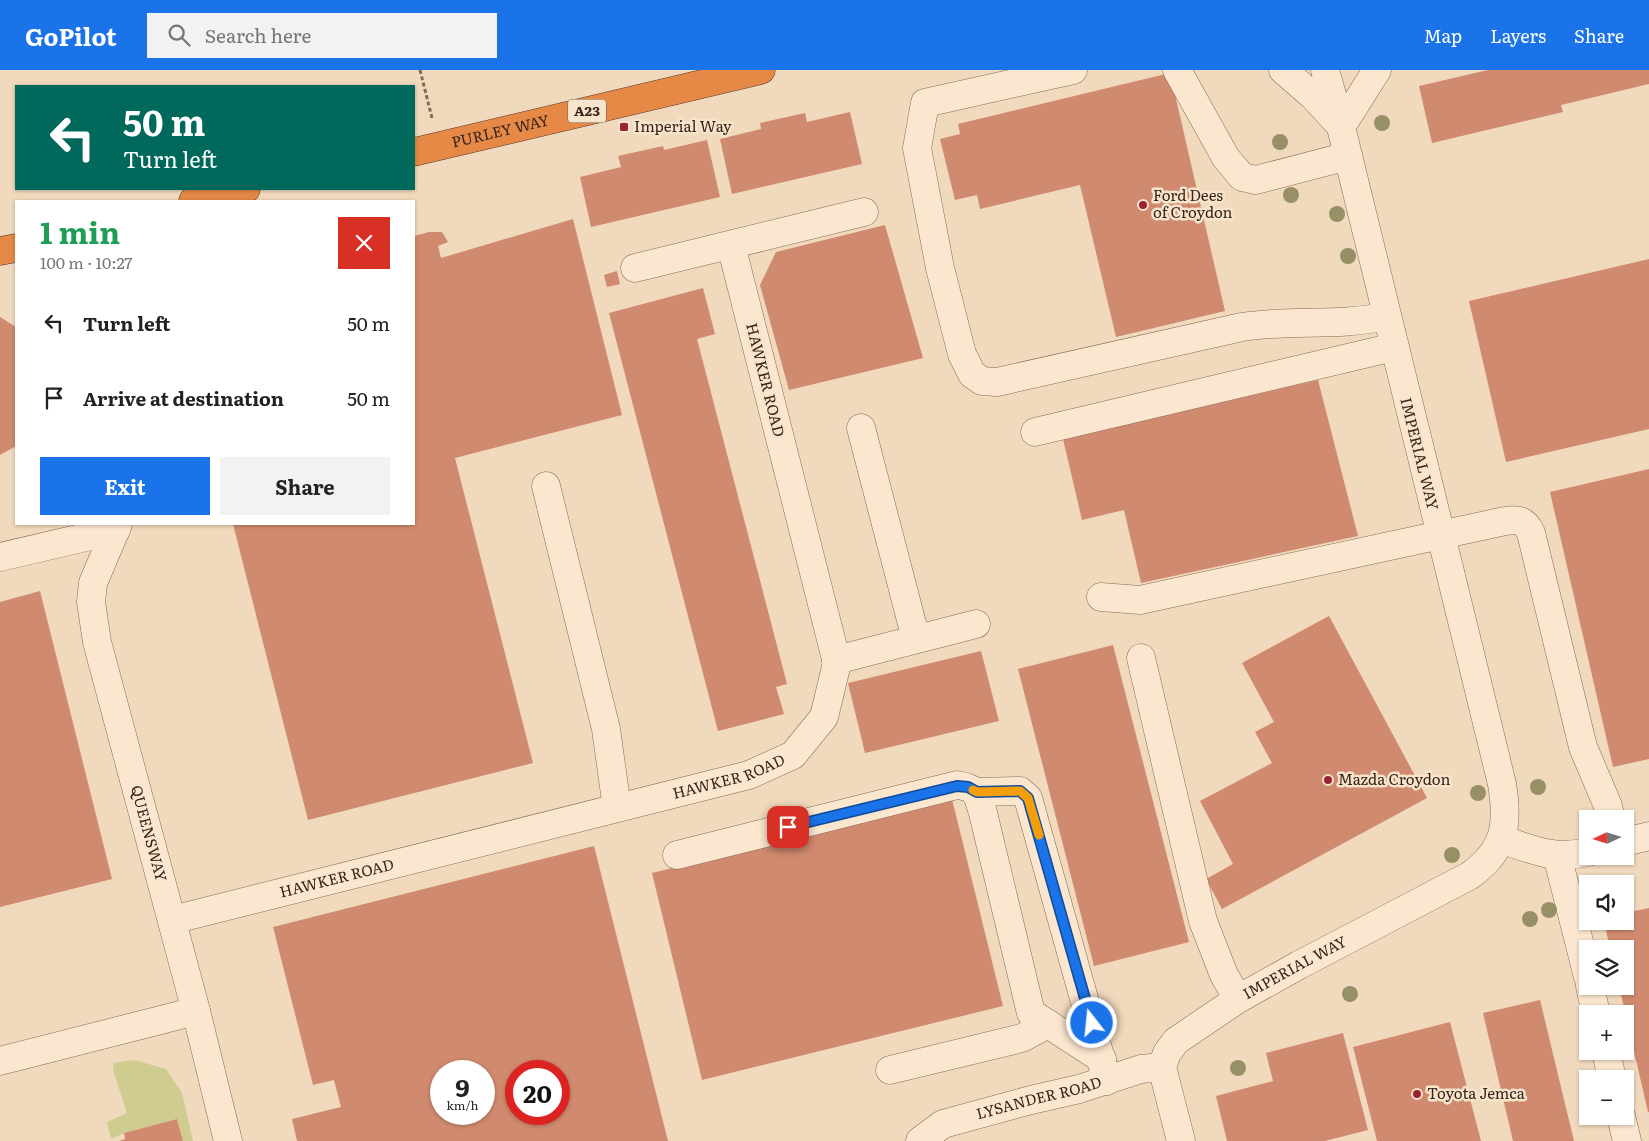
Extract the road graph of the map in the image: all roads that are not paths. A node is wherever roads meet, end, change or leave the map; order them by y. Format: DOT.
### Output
graph roads {
  1 [pos="761,70"];
  2 [pos="1073,70"];
  3 [pos="1177,70"];
  4 [pos="1283,70"];
  5 [pos="1325,70"];
  6 [pos="1377,70"];
  7 [pos="1341,127"];
  8 [pos="426,150"];
  9 [pos="1348,156"];
  10 [pos="242,190"];
  11 [pos="197,200"];
  12 [pos="864,212"];
  13 [pos="731,245"];
  14 [pos="635,268"];
  15 [pos="1386,316"];
  16 [pos="1394,347"];
  17 [pos="861,428"];
  18 [pos="1035,432"];
  19 [pos="546,486"];
  20 [pos="116,526"];
  21 [pos="1439,535"];
  22 [pos="0,557"];
  23 [pos="1100,597"];
  24 [pos="976,624"];
  25 [pos="916,639"];
  26 [pos="1141,658"];
  27 [pos="836,660"];
  28 [pos="977,792"];
  29 [pos="617,808"];
  30 [pos="1609,810"];
  31 [pos="1649,836"];
  32 [pos="1501,839"];
  33 [pos="1634,840"];
  34 [pos="1579,854"];
  35 [pos="677,855"];
  36 [pos="1557,855"];
  37 [pos="172,920"];
  38 [pos="1579,942"];
  39 [pos="1238,999"];
  40 [pos="196,1011"];
  41 [pos="1048,1024"];
  42 [pos="0,1061"];
  43 [pos="1162,1067"];
  44 [pos="890,1070"];
  45 [pos="1104,1070"];
  46 [pos="1623,1125"];
  47 [pos="228,1141"];
  48 [pos="920,1141"];
  49 [pos="1180,1141"];
  50 [pos="1627,1141"];
  1 -- 8 [label="highway, PURLEY WAY / A23"];
  2 -- 15 [label="street"];
  3 -- 9 [label="street"];
  4 -- 7 [label="street"];
  5 -- 7 [label="street, IMPERIAL WAY"];
  6 -- 7 [label="street"];
  7 -- 9 [label="street, IMPERIAL WAY"];
  9 -- 15 [label="street, IMPERIAL WAY"];
  10 -- 11 [label="highway"];
  12 -- 13 [label="street"];
  13 -- 14 [label="street"];
  13 -- 27 [label="street, HAWKER ROAD"];
  15 -- 16 [label="street, IMPERIAL WAY"];
  16 -- 18 [label="street"];
  16 -- 21 [label="street, IMPERIAL WAY"];
  17 -- 25 [label="street"];
  19 -- 29 [label="street"];
  20 -- 22 [label="street"];
  20 -- 37 [label="street, QUEENSWAY"];
  21 -- 23 [label="street"];
  21 -- 30 [label="street"];
  21 -- 32 [label="street, IMPERIAL WAY"];
  24 -- 25 [label="street"];
  25 -- 27 [label="street"];
  26 -- 39 [label="street"];
  27 -- 29 [label="street, HAWKER ROAD"];
  28 -- 35 [label="street"];
  28 -- 41 [label="street"];
  28 -- 45 [label="street"];
  29 -- 37 [label="street, HAWKER ROAD"];
  31 -- 33 [label="street"];
  32 -- 36 [label="street"];
  32 -- 39 [label="street, IMPERIAL WAY"];
  34 -- 36 [label="street"];
  36 -- 38 [label="street"];
  37 -- 40 [label="street, QUEENSWAY"];
  39 -- 43 [label="street, IMPERIAL WAY"];
  40 -- 42 [label="street"];
  40 -- 47 [label="street, QUEENSWAY"];
  41 -- 44 [label="street"];
  41 -- 45 [label="street"];
  43 -- 45 [label="street, LYSANDER ROAD"];
  43 -- 49 [label="street"];
  45 -- 48 [label="street, LYSANDER ROAD"];
  46 -- 50 [label="street"];
}
